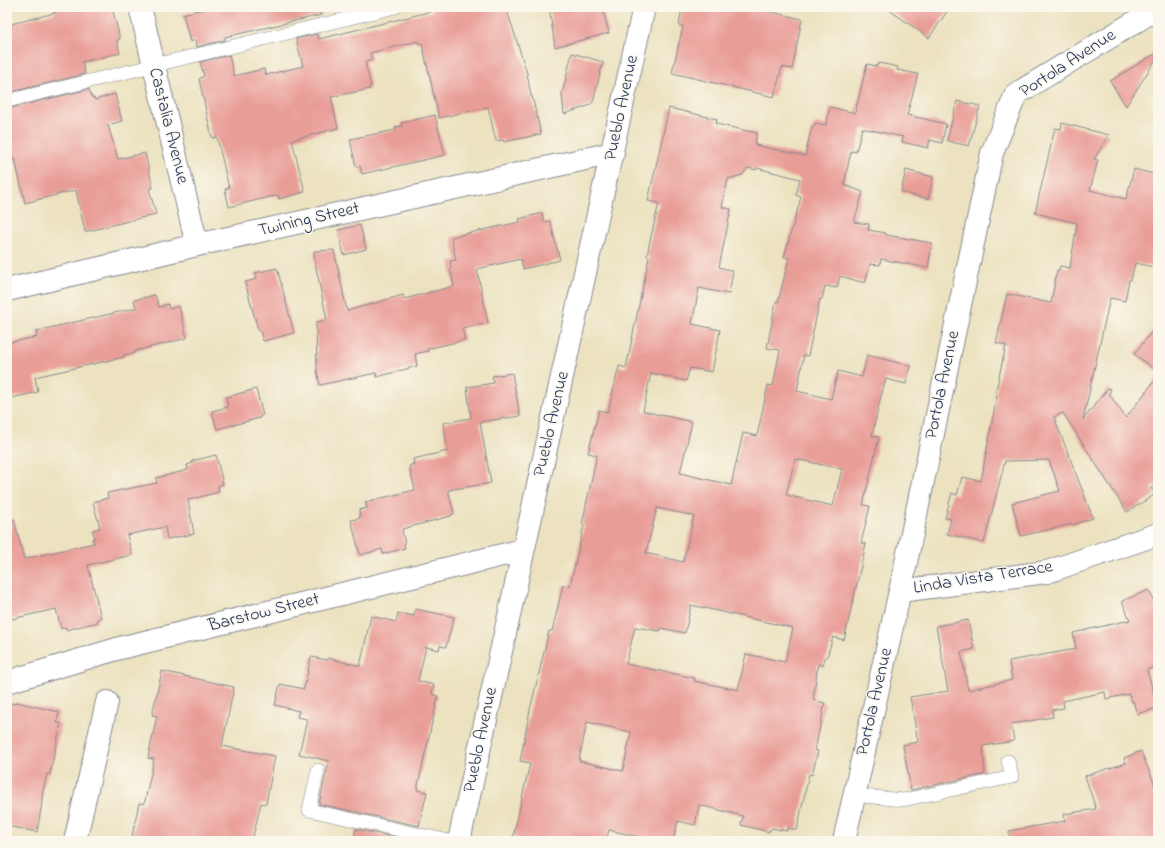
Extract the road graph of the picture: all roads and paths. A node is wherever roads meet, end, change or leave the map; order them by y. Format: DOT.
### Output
graph roads {
  1 [pos="140,7"];
  2 [pos="395,7"];
  3 [pos="644,7"];
  4 [pos="1158,8"];
  5 [pos="153,65"];
  6 [pos="7,101"];
  7 [pos="612,152"];
  8 [pos="197,245"];
  9 [pos="7,290"];
  10 [pos="1158,534"];
  11 [pos="523,550"];
  12 [pos="900,591"];
  13 [pos="7,682"];
  14 [pos="107,702"];
  15 [pos="1008,761"];
  16 [pos="318,770"];
  17 [pos="854,795"];
  18 [pos="75,841"];
  19 [pos="449,841"];
  20 [pos="459,841"];
  21 [pos="844,841"];
  1 -- 5 [label="street, Castalia Avenue"];
  2 -- 5 [label="lane"];
  3 -- 7 [label="street, Pueblo Avenue"];
  4 -- 12 [label="street, Portola Avenue"];
  5 -- 6 [label="lane"];
  5 -- 8 [label="street, Castalia Avenue"];
  7 -- 8 [label="street, Twining Street"];
  7 -- 11 [label="street, Pueblo Avenue"];
  8 -- 9 [label="street, Twining Street"];
  10 -- 12 [label="street, Linda Vista Terrace"];
  11 -- 13 [label="street, Barstow Street"];
  11 -- 20 [label="street, Pueblo Avenue"];
  12 -- 17 [label="street, Portola Avenue"];
  14 -- 18 [label="street"];
  15 -- 17 [label="lane"];
  16 -- 19 [label="lane"];
  17 -- 21 [label="street, Portola Avenue"];
}
